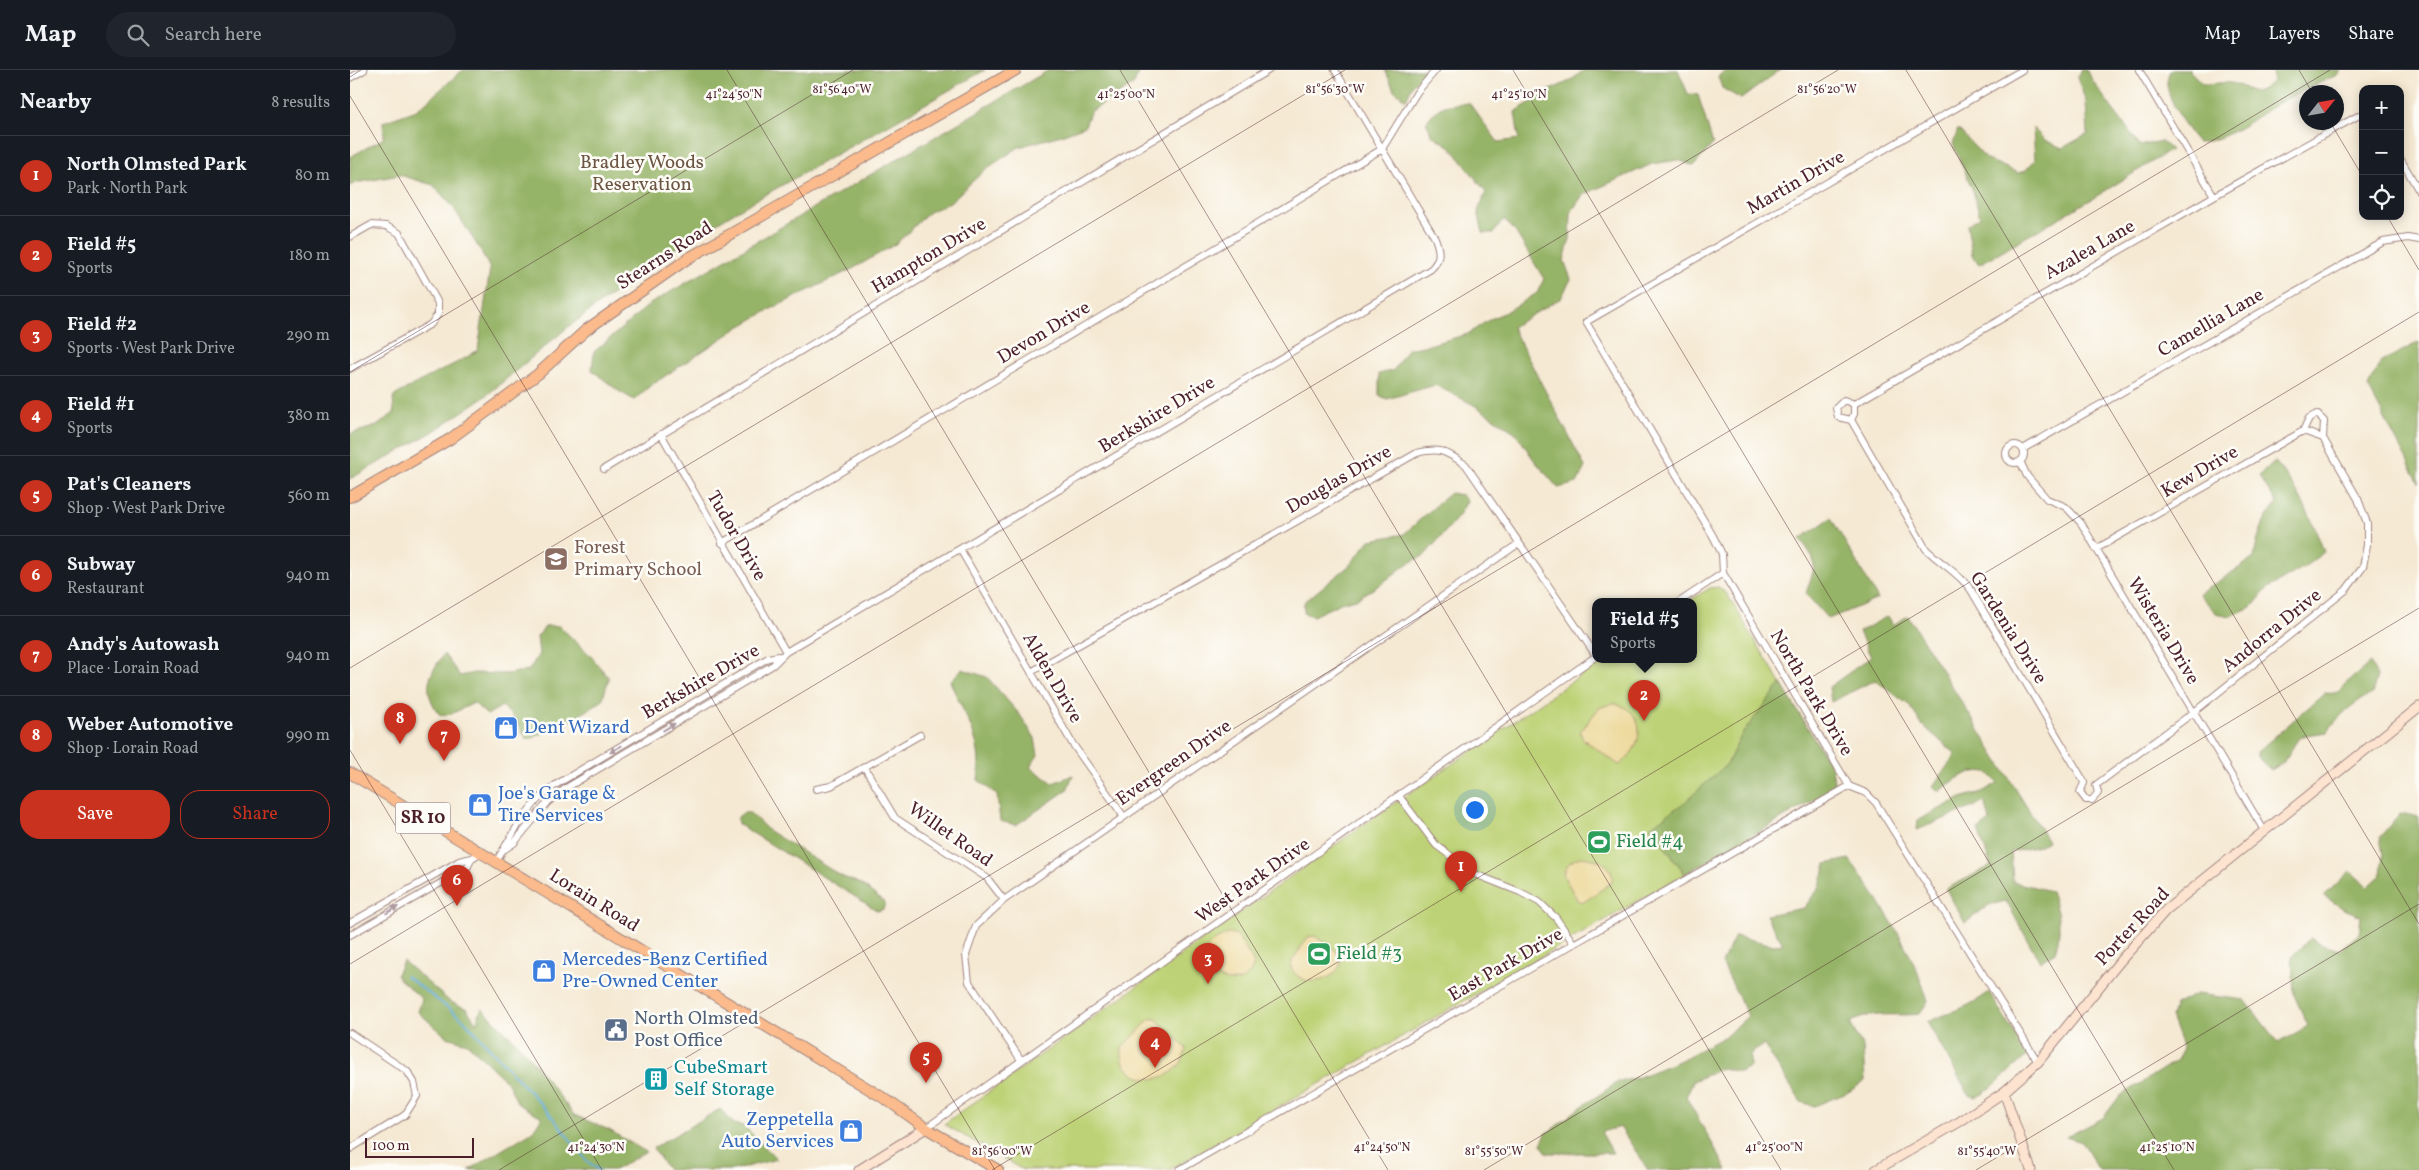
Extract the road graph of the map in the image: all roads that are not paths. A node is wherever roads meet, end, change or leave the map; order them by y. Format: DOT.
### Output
graph roads {
  1 [pos="364,70"];
  2 [pos="1016,70"];
  3 [pos="1269,70"];
  4 [pos="1335,70"];
  5 [pos="1436,70"];
  6 [pos="2022,70"];
  7 [pos="2139,70"];
  8 [pos="350,78"];
  9 [pos="2359,112"];
  10 [pos="1382,149"];
  11 [pos="2404,165"];
  12 [pos="2419,191"];
  13 [pos="2214,196"];
  14 [pos="350,237"];
  15 [pos="2419,240"];
  16 [pos="1586,322"];
  17 [pos="350,369"];
  18 [pos="1854,404"];
  19 [pos="1836,408"];
  20 [pos="2312,416"];
  21 [pos="1850,420"];
  22 [pos="2303,431"];
  23 [pos="661,434"];
  24 [pos="2323,438"];
  25 [pos="2023,449"];
  26 [pos="2020,461"];
  27 [pos="604,469"];
  28 [pos="350,496"];
  29 [pos="722,543"];
  30 [pos="1518,544"];
  31 [pos="960,549"];
  32 [pos="2096,549"];
  33 [pos="1723,573"];
  34 [pos="1684,598"];
  35 [pos="786,652"];
  36 [pos="1592,652"];
  37 [pos="779,656"];
  38 [pos="1592,658"];
  39 [pos="1031,672"];
  40 [pos="703,697"];
  41 [pos="707,704"];
  42 [pos="2419,707"];
  43 [pos="2194,712"];
  44 [pos="920,735"];
  45 [pos="637,737"];
  46 [pos="641,743"];
  47 [pos="865,768"];
  48 [pos="350,773"];
  49 [pos="563,781"];
  50 [pos="2084,783"];
  51 [pos="2096,785"];
  52 [pos="1849,786"];
  53 [pos="567,788"];
  54 [pos="816,789"];
  55 [pos="1399,796"];
  56 [pos="1124,817"];
  57 [pos="522,818"];
  58 [pos="529,823"];
  59 [pos="2264,832"];
  60 [pos="505,849"];
  61 [pos="476,856"];
  62 [pos="496,862"];
  63 [pos="1004,900"];
  64 [pos="350,923"];
  65 [pos="350,935"];
  66 [pos="1574,944"];
  67 [pos="350,1034"];
  68 [pos="1021,1060"];
  69 [pos="2038,1062"];
  70 [pos="2004,1092"];
  71 [pos="926,1128"];
  72 [pos="350,1149"];
  73 [pos="859,1170"];
  74 [pos="998,1170"];
  75 [pos="1179,1170"];
  76 [pos="1876,1170"];
  77 [pos="2031,1170"];
  1 -- 8 [label="street"];
  2 -- 28 [label="main road, Stearns Road"];
  3 -- 23 [label="street, Hampton Drive"];
  4 -- 10 [label="street"];
  5 -- 10 [label="street"];
  6 -- 16 [label="street, Martin Drive"];
  7 -- 13 [label="street"];
  9 -- 13 [label="street, Azalea Lane"];
  10 -- 29 [label="street, Devon Drive"];
  10 -- 31 [label="street, Berkshire Drive"];
  11 -- 12 [label="street"];
  13 -- 18 [label="street, Azalea Lane"];
  14 -- 17 [label="street"];
  15 -- 25 [label="street, Camellia Lane"];
  16 -- 33 [label="street, North Park Drive"];
  18 -- 19 [label="street, Azalea Lane"];
  18 -- 21 [label="street"];
  19 -- 21 [label="street, Gardenia Drive"];
  20 -- 22 [label="street, Kew Drive"];
  20 -- 24 [label="street, Andorra Drive"];
  21 -- 50 [label="street, Gardenia Drive"];
  22 -- 24 [label="street"];
  22 -- 32 [label="street, Kew Drive"];
  23 -- 27 [label="street, Hampton Drive"];
  23 -- 29 [label="street, Tudor Drive"];
  24 -- 43 [label="street, Andorra Drive"];
  25 -- 26 [label="street"];
  25 -- 26 [label="street"];
  26 -- 32 [label="street, Wisteria Drive"];
  29 -- 35 [label="street, Tudor Drive"];
  30 -- 36 [label="street, Douglas Drive"];
  30 -- 39 [label="street, Douglas Drive"];
  30 -- 56 [label="street, Evergreen Drive"];
  31 -- 35 [label="street, Berkshire Drive"];
  31 -- 39 [label="street, Alden Drive"];
  32 -- 43 [label="street, Wisteria Drive"];
  33 -- 34 [label="street"];
  33 -- 52 [label="street, North Park Drive"];
  35 -- 37 [label="street, Berkshire Drive"];
  37 -- 40 [label="street, Berkshire Drive"];
  37 -- 41 [label="street, Berkshire Drive"];
  38 -- 55 [label="street, West Park Drive"];
  39 -- 56 [label="street, Alden Drive"];
  40 -- 41 [label="street"];
  40 -- 45 [label="street, Berkshire Drive"];
  46 -- 41 [label="street, Berkshire Drive, one-way"];
  42 -- 59 [label="main road, Porter Road"];
  43 -- 51 [label="street, Andorra Drive"];
  43 -- 59 [label="street, Wisteria Drive"];
  44 -- 47 [label="street"];
  45 -- 46 [label="street"];
  45 -- 49 [label="street, Berkshire Drive, one-way"];
  46 -- 53 [label="street, Berkshire Drive"];
  47 -- 54 [label="street"];
  47 -- 63 [label="street, Willet Road"];
  48 -- 61 [label="main road, Lorain Road / SR 10"];
  49 -- 53 [label="street"];
  49 -- 57 [label="street, Berkshire Drive"];
  50 -- 51 [label="street"];
  50 -- 51 [label="street, Gardenia Drive"];
  52 -- 66 [label="street, East Park Drive"];
  52 -- 69 [label="street, North Park Drive"];
  53 -- 58 [label="street, Berkshire Drive"];
  55 -- 66 [label="street"];
  55 -- 68 [label="street, West Park Drive"];
  56 -- 63 [label="street, Evergreen Drive"];
  57 -- 58 [label="street"];
  57 -- 60 [label="street, Berkshire Drive"];
  58 -- 60 [label="street, Berkshire Drive"];
  59 -- 69 [label="main road, Porter Road"];
  60 -- 62 [label="street, Berkshire Drive"];
  61 -- 62 [label="main road, Lorain Road / SR 10"];
  61 -- 64 [label="street"];
  65 -- 61 [label="street, one-way"];
  62 -- 71 [label="main road, Lorain Road / SR 10"];
  63 -- 68 [label="street, Evergreen Drive"];
  66 -- 75 [label="street, East Park Drive"];
  67 -- 72 [label="street"];
  68 -- 71 [label="street, West Park Drive"];
  69 -- 70 [label="main road, Porter Road"];
  70 -- 76 [label="main road, Porter Road"];
  70 -- 77 [label="main road"];
  71 -- 73 [label="main road"];
  71 -- 74 [label="main road, Lorain Road / SR 10"];
}
